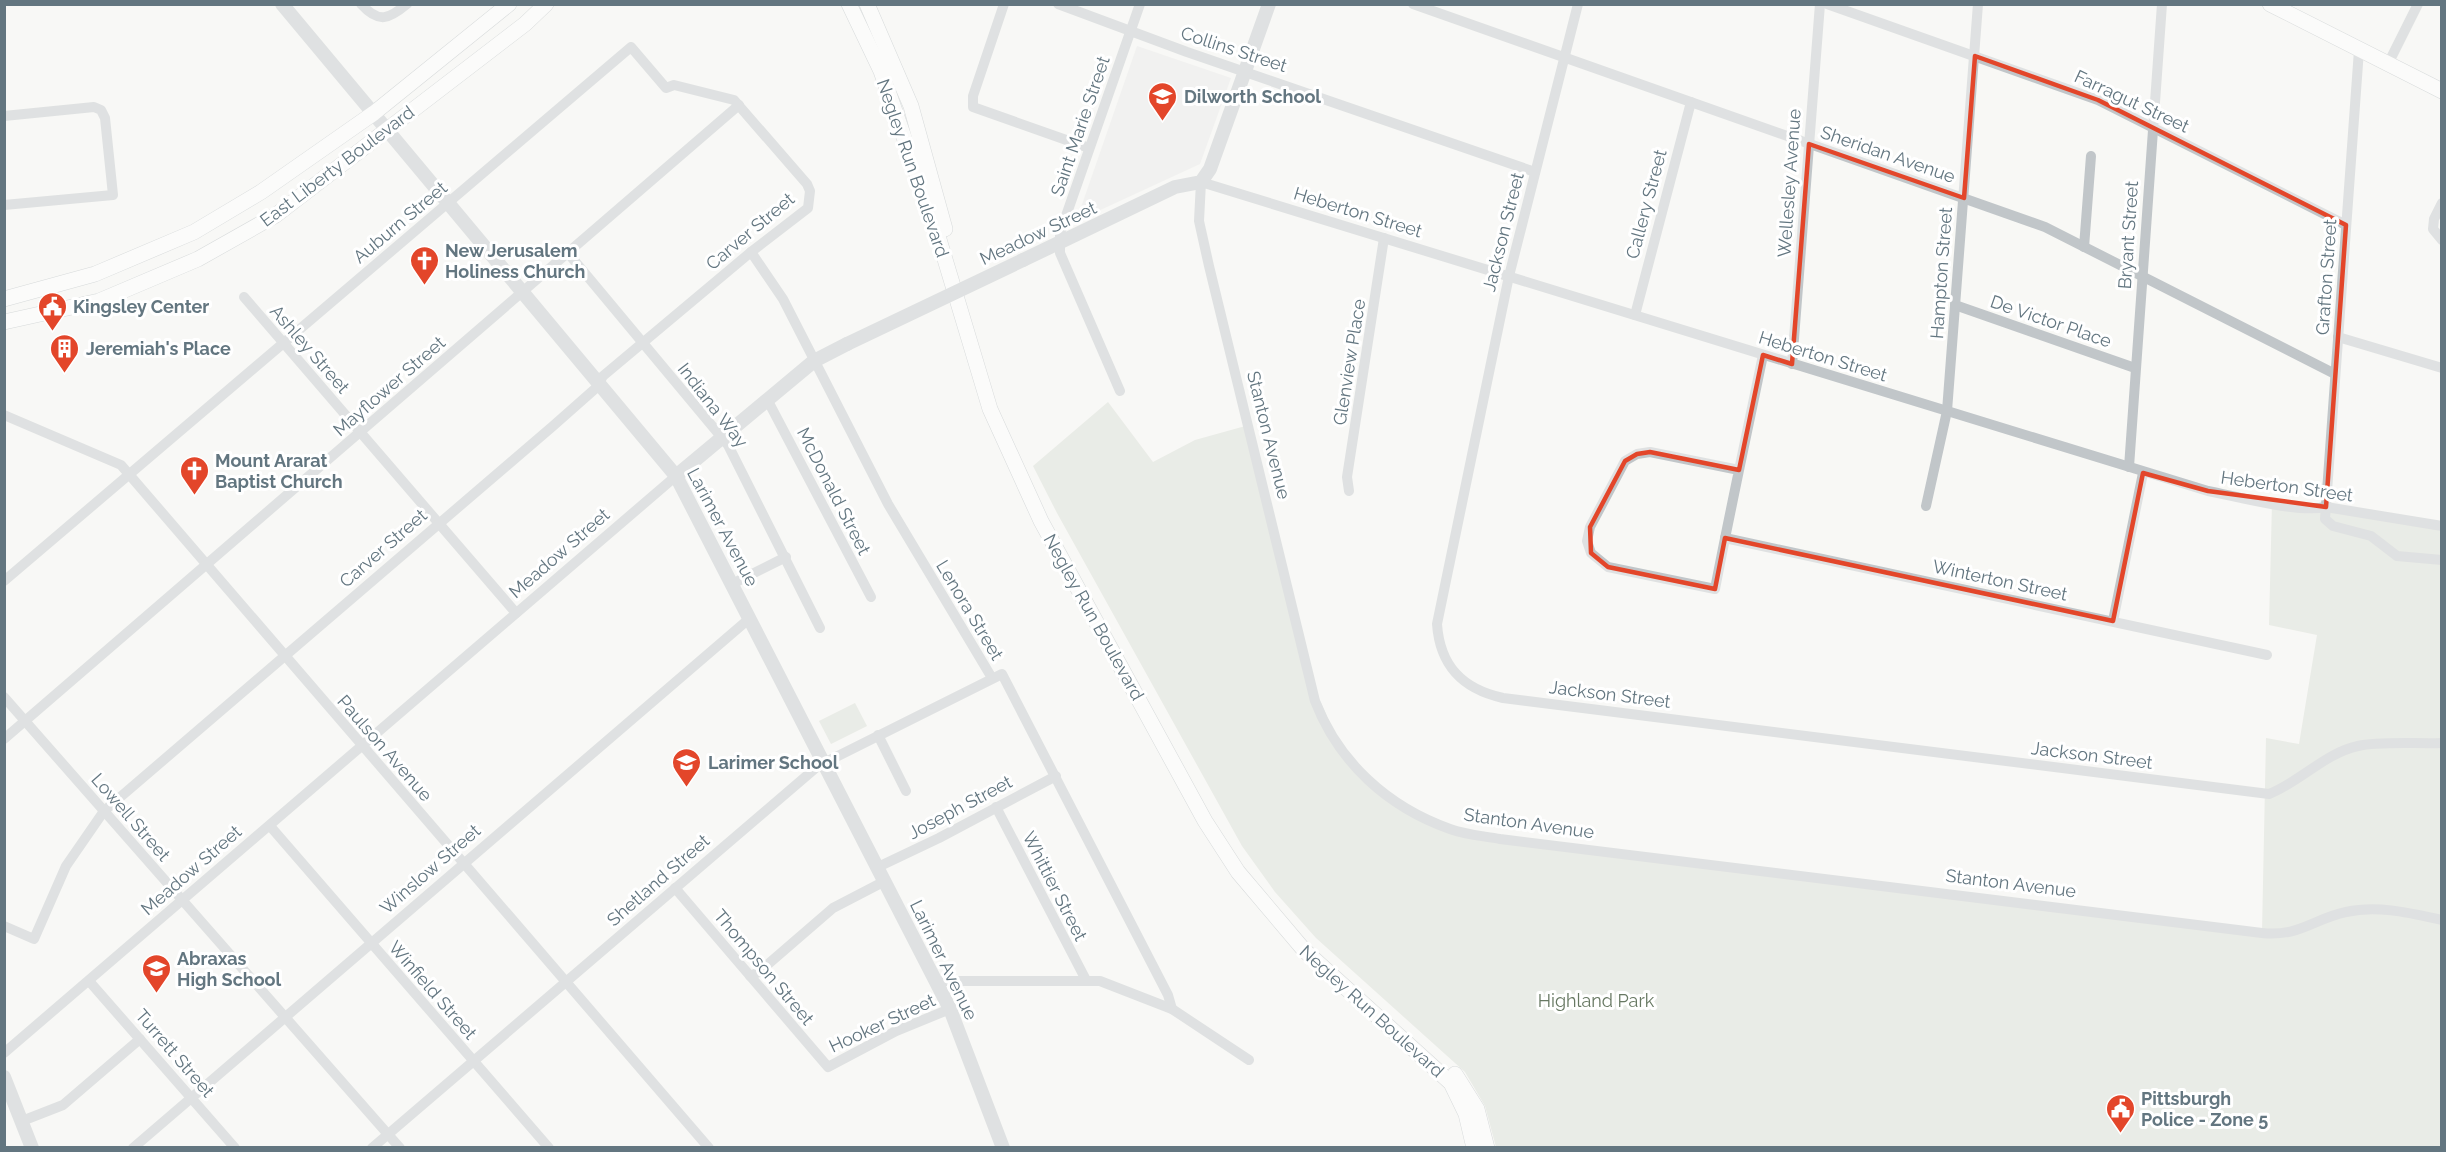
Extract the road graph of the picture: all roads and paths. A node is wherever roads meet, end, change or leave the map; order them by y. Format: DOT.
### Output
graph roads {
  1 [pos="361,4"];
  2 [pos="407,4"];
  3 [pos="509,4"];
  4 [pos="546,4"];
  5 [pos="849,4"];
  6 [pos="867,4"];
  7 [pos="1004,4"];
  8 [pos="1058,4"];
  9 [pos="1140,4"];
  10 [pos="1269,4"];
  11 [pos="1413,4"];
  12 [pos="1578,4"];
  13 [pos="1820,4"];
  14 [pos="1827,4"];
  15 [pos="1978,4"];
  16 [pos="2162,4"];
  17 [pos="2418,4"];
  18 [pos="284,5"];
  19 [pos="2270,5"];
  20 [pos="1131,30"];
  21 [pos="2359,50"];
  22 [pos="1975,56"];
  23 [pos="1565,58"];
  24 [pos="2388,64"];
  25 [pos="1245,71"];
  26 [pos="2442,91"];
  27 [pos="1691,102"];
  28 [pos="739,105"];
  29 [pos="374,113"];
  30 [pos="4,116"];
  31 [pos="2153,127"];
  32 [pos="387,129"];
  33 [pos="1809,144"];
  34 [pos="1089,148"];
  35 [pos="2091,156"];
  36 [pos="1535,172"];
  37 [pos="1202,182"];
  38 [pos="810,191"];
  39 [pos="1964,198"];
  40 [pos="448,202"];
  41 [pos="2442,203"];
  42 [pos="4,206"];
  43 [pos="2346,225"];
  44 [pos="1384,238"];
  45 [pos="2442,240"];
  46 [pos="1060,242"];
  47 [pos="2084,247"];
  48 [pos="752,252"];
  49 [pos="568,253"];
  50 [pos="1509,276"];
  51 [pos="2142,276"];
  52 [pos="524,292"];
  53 [pos="244,297"];
  54 [pos="4,299"];
  55 [pos="1956,304"];
  56 [pos="1635,315"];
  57 [pos="4,322"];
  58 [pos="2338,337"];
  59 [pos="283,343"];
  60 [pos="643,343"];
  61 [pos="1762,355"];
  62 [pos="814,361"];
  63 [pos="1792,364"];
  64 [pos="2135,368"];
  65 [pos="2442,368"];
  66 [pos="2335,374"];
  67 [pos="600,382"];
  68 [pos="1120,391"];
  69 [pos="768,400"];
  70 [pos="1947,411"];
  71 [pos="4,415"];
  72 [pos="360,433"];
  73 [pos="722,438"];
  74 [pos="2128,467"];
  75 [pos="1739,470"];
  76 [pos="2143,472"];
  77 [pos="129,474"];
  78 [pos="676,476"];
  79 [pos="1349,491"];
  80 [pos="1926,506"];
  81 [pos="2325,507"];
  82 [pos="438,523"];
  83 [pos="2442,526"];
  84 [pos="1725,538"];
  85 [pos="786,557"];
  86 [pos="2442,560"];
  87 [pos="206,566"];
  88 [pos="4,581"];
  89 [pos="732,584"];
  90 [pos="871,597"];
  91 [pos="516,613"];
  92 [pos="750,618"];
  93 [pos="2113,621"];
  94 [pos="820,628"];
  95 [pos="2267,655"];
  96 [pos="284,656"];
  97 [pos="992,678"];
  98 [pos="4,697"];
  99 [pos="26,721"];
  100 [pos="878,735"];
  101 [pos="4,739"];
  102 [pos="2442,743"];
  103 [pos="363,747"];
  104 [pos="825,763"];
  105 [pos="1056,776"];
  106 [pos="906,791"];
  107 [pos="996,807"];
  108 [pos="105,811"];
  109 [pos="270,826"];
  110 [pos="463,863"];
  111 [pos="878,867"];
  112 [pos="885,881"];
  113 [pos="675,888"];
  114 [pos="184,901"];
  115 [pos="2442,920"];
  116 [pos="4,926"];
  117 [pos="370,943"];
  118 [pos="750,976"];
  119 [pos="1086,980"];
  120 [pos="89,981"];
  121 [pos="566,981"];
  122 [pos="936,981"];
  123 [pos="1172,1009"];
  124 [pos="950,1010"];
  125 [pos="285,1017"];
  126 [pos="140,1039"];
  127 [pos="4,1053"];
  128 [pos="474,1060"];
  129 [pos="1249,1060"];
  130 [pos="828,1067"];
  131 [pos="4,1077"];
  132 [pos="190,1097"];
  133 [pos="22,1121"];
  134 [pos="388,1134"];
  135 [pos="144,1143"];
  136 [pos="32,1148"];
  137 [pos="133,1148"];
  138 [pos="235,1148"];
  139 [pos="372,1148"];
  140 [pos="400,1148"];
  141 [pos="549,1148"];
  142 [pos="709,1148"];
  143 [pos="1003,1148"];
  144 [pos="1474,1148"];
  145 [pos="1487,1148"];
  1 -- 2 [label="street"];
  3 -- 29 [label="main road, East Liberty Boulevard"];
  4 -- 32 [label="main road, East Liberty Boulevard"];
  5 -- 144 [label="main road, Negley Run Boulevard"];
  6 -- 145 [label="main road, Negley Run Boulevard"];
  7 -- 34 [label="street"];
  8 -- 20 [label="street, Collins Street"];
  9 -- 20 [label="street, Saint Marie Street"];
  10 -- 25 [label="street, Stanton Avenue"];
  11 -- 23 [label="street, Sheridan Avenue"];
  12 -- 23 [label="street, Jackson Street"];
  13 -- 33 [label="street, Wellesley Avenue"];
  14 -- 22 [label="street, Farragut Street"];
  15 -- 22 [label="street, Hampton Street"];
  16 -- 31 [label="street, Bryant Street"];
  17 -- 24 [label="street"];
  18 -- 29 [label="street, Larimer Avenue"];
  19 -- 21 [label="main road"];
  20 -- 25 [label="street, Collins Street"];
  20 -- 34 [label="street, Saint Marie Street"];
  21 -- 24 [label="main road"];
  21 -- 43 [label="street, Grafton Street"];
  22 -- 31 [label="street, Farragut Street"];
  22 -- 39 [label="street, Hampton Street"];
  23 -- 27 [label="street, Sheridan Avenue"];
  23 -- 36 [label="street, Jackson Street"];
  24 -- 26 [label="main road"];
  25 -- 36 [label="street, Collins Street"];
  25 -- 37 [label="street, Stanton Avenue"];
  27 -- 33 [label="street, Sheridan Avenue"];
  27 -- 56 [label="street, Callery Street"];
  28 -- 38 [label="street, Auburn Street"];
  28 -- 40 [label="street, Auburn Street"];
  28 -- 49 [label="street, Mayflower Street"];
  29 -- 32 [label="street, Larimer Avenue"];
  29 -- 54 [label="main road, East Liberty Boulevard"];
  30 -- 42 [label="street"];
  31 -- 43 [label="street, Farragut Street"];
  31 -- 51 [label="street, Bryant Street"];
  32 -- 40 [label="street, Larimer Avenue"];
  32 -- 57 [label="main road, East Liberty Boulevard"];
  33 -- 39 [label="street, Sheridan Avenue"];
  33 -- 63 [label="street, Wellesley Avenue"];
  34 -- 46 [label="street, Saint Marie Street"];
  35 -- 47 [label="street"];
  36 -- 50 [label="street, Jackson Street"];
  37 -- 44 [label="street, Heberton Street"];
  37 -- 46 [label="street, Meadow Street"];
  37 -- 115 [label="street, Stanton Avenue"];
  38 -- 48 [label="street, Carver Street"];
  39 -- 47 [label="street, Sheridan Avenue"];
  39 -- 55 [label="street, Hampton Street"];
  40 -- 52 [label="street, Larimer Avenue"];
  40 -- 59 [label="street, Auburn Street"];
  41 -- 45 [label="street"];
  43 -- 58 [label="street, Grafton Street"];
  44 -- 50 [label="street, Heberton Street"];
  44 -- 79 [label="street, Glenview Place"];
  46 -- 62 [label="street, Meadow Street, bridge"];
  46 -- 68 [label="street, Saint Marie Street"];
  47 -- 51 [label="street, Sheridan Avenue"];
  48 -- 60 [label="street, Carver Street"];
  48 -- 62 [label="street, Lenora Street"];
  49 -- 52 [label="street, Mayflower Street"];
  49 -- 60 [label="street, Indiana Way"];
  50 -- 56 [label="street, Heberton Street"];
  50 -- 102 [label="street, Jackson Street"];
  51 -- 64 [label="street, Bryant Street"];
  51 -- 66 [label="street, Sheridan Avenue"];
  52 -- 67 [label="street, Larimer Avenue"];
  52 -- 72 [label="street, Mayflower Street"];
  53 -- 59 [label="street, Ashley Street"];
  55 -- 64 [label="street, De Victor Place"];
  55 -- 70 [label="street, Hampton Street"];
  56 -- 61 [label="street, Heberton Street"];
  58 -- 65 [label="street"];
  58 -- 66 [label="street, Grafton Street"];
  59 -- 72 [label="street, Ashley Street"];
  59 -- 77 [label="street, Auburn Street"];
  60 -- 67 [label="street, Carver Street"];
  60 -- 73 [label="street, Indiana Way"];
  61 -- 63 [label="street, Heberton Street"];
  61 -- 75 [label="street"];
  62 -- 69 [label="street, Meadow Street"];
  62 -- 97 [label="street, Lenora Street"];
  63 -- 70 [label="street, Heberton Street"];
  64 -- 74 [label="street, Bryant Street"];
  66 -- 81 [label="street, Grafton Street"];
  67 -- 78 [label="street, Larimer Avenue"];
  67 -- 82 [label="street, Carver Street"];
  69 -- 73 [label="street, Meadow Street"];
  69 -- 90 [label="street, McDonald Street"];
  70 -- 74 [label="street, Heberton Street"];
  70 -- 80 [label="street, Hampton Street"];
  71 -- 77 [label="street, Paulson Avenue"];
  72 -- 82 [label="street, Ashley Street"];
  72 -- 87 [label="street, Mayflower Street"];
  73 -- 78 [label="street, Meadow Street"];
  73 -- 85 [label="street, Indiana Way"];
  74 -- 76 [label="street, Heberton Street"];
  75 -- 84 [label="street"];
  75 -- 84 [label="street"];
  76 -- 81 [label="street, Heberton Street"];
  76 -- 93 [label="street"];
  77 -- 87 [label="street, Paulson Avenue"];
  77 -- 88 [label="street, Auburn Street"];
  78 -- 89 [label="street, Larimer Avenue"];
  78 -- 91 [label="street, Meadow Street"];
  81 -- 83 [label="street, Heberton Street"];
  81 -- 86 [label="street"];
  82 -- 91 [label="street, Ashley Street"];
  82 -- 96 [label="street, Carver Street"];
  84 -- 93 [label="street, Winterton Street"];
  85 -- 89 [label="street"];
  85 -- 94 [label="street, Indiana Way"];
  87 -- 96 [label="street, Paulson Avenue"];
  87 -- 99 [label="street, Mayflower Street"];
  89 -- 92 [label="street, Larimer Avenue"];
  91 -- 103 [label="street, Meadow Street"];
  92 -- 104 [label="street, Larimer Avenue"];
  92 -- 110 [label="street, Winslow Street"];
  93 -- 95 [label="street, Winterton Street"];
  96 -- 103 [label="street, Paulson Avenue"];
  96 -- 108 [label="street, Carver Street"];
  97 -- 100 [label="street, Shetland Street"];
  97 -- 105 [label="street, Lenora Street"];
  98 -- 99 [label="street, Lowell Street"];
  99 -- 101 [label="street, Mayflower Street"];
  99 -- 108 [label="street, Lowell Street"];
  100 -- 104 [label="street, Shetland Street"];
  100 -- 106 [label="street"];
  103 -- 109 [label="street, Meadow Street"];
  103 -- 110 [label="street, Paulson Avenue"];
  104 -- 111 [label="street, Larimer Avenue"];
  104 -- 113 [label="street, Shetland Street"];
  105 -- 107 [label="street, Joseph Street"];
  105 -- 123 [label="street, Lenora Street"];
  107 -- 111 [label="street, Joseph Street"];
  107 -- 119 [label="street, Whittier Street"];
  108 -- 114 [label="street, Lowell Street"];
  108 -- 116 [label="street, Carver Street"];
  109 -- 114 [label="street, Meadow Street"];
  109 -- 117 [label="street, Winfield Street"];
  110 -- 117 [label="street, Winslow Street"];
  110 -- 121 [label="street, Paulson Avenue"];
  111 -- 112 [label="street, Larimer Avenue"];
  112 -- 118 [label="street"];
  112 -- 122 [label="street, Larimer Avenue"];
  113 -- 118 [label="street, Thompson Street"];
  113 -- 121 [label="street, Shetland Street"];
  114 -- 120 [label="street, Meadow Street"];
  114 -- 125 [label="street, Lowell Street"];
  117 -- 125 [label="street, Winslow Street"];
  117 -- 128 [label="street, Winfield Street"];
  118 -- 130 [label="street, Thompson Street"];
  119 -- 122 [label="street"];
  119 -- 123 [label="street"];
  120 -- 126 [label="street, Turrett Street"];
  120 -- 127 [label="street, Meadow Street"];
  121 -- 128 [label="street, Shetland Street"];
  121 -- 142 [label="street, Paulson Avenue"];
  122 -- 124 [label="street, Larimer Avenue"];
  123 -- 129 [label="street"];
  124 -- 130 [label="street, Hooker Street"];
  124 -- 143 [label="street, Larimer Avenue"];
  125 -- 132 [label="street, Winslow Street"];
  125 -- 134 [label="street, Lowell Street"];
  126 -- 132 [label="street, Turrett Street"];
  126 -- 133 [label="street"];
  128 -- 134 [label="street, Shetland Street"];
  128 -- 141 [label="street, Winfield Street"];
  131 -- 133 [label="street"];
  132 -- 135 [label="street, Winslow Street"];
  132 -- 138 [label="street, Turrett Street"];
  133 -- 136 [label="street"];
  134 -- 139 [label="street, Shetland Street"];
  134 -- 140 [label="street, Lowell Street"];
  135 -- 137 [label="street, Winslow Street"];
}
